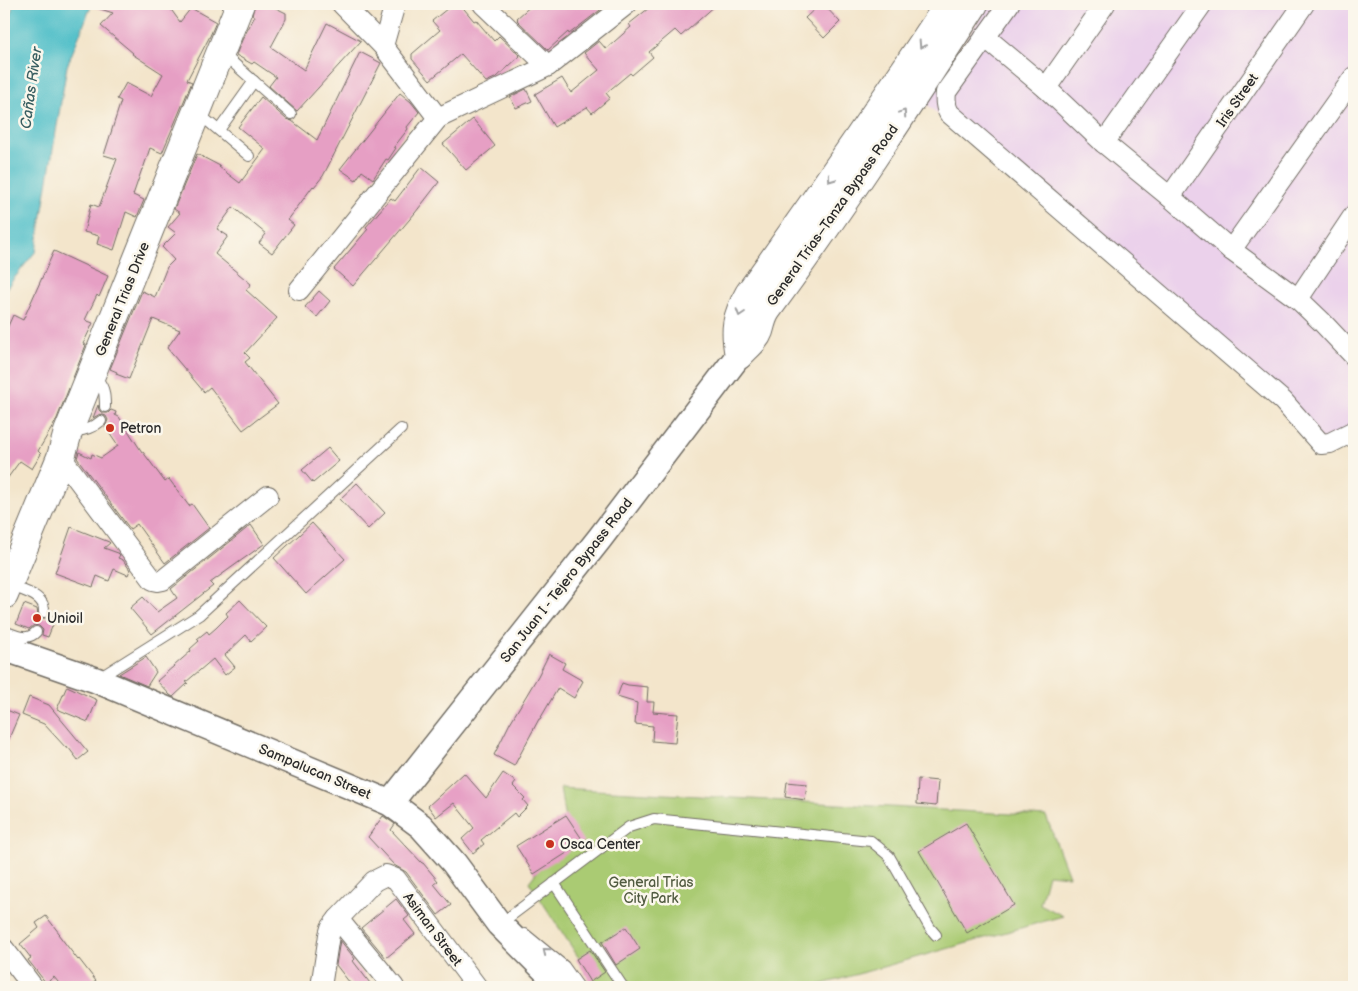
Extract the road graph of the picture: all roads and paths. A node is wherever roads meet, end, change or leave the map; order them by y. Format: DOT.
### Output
graph roads {
  1 [pos="240,4"];
  2 [pos="342,4"];
  3 [pos="395,4"];
  4 [pos="482,4"];
  5 [pos="627,4"];
  6 [pos="948,4"];
  7 [pos="974,4"];
  8 [pos="1009,4"];
  9 [pos="1105,4"];
  10 [pos="1202,4"];
  11 [pos="1304,4"];
  12 [pos="986,37"];
  13 [pos="383,46"];
  14 [pos="221,53"];
  15 [pos="548,66"];
  16 [pos="1354,77"];
  17 [pos="254,81"];
  18 [pos="1046,88"];
  19 [pos="197,113"];
  20 [pos="291,114"];
  21 [pos="438,118"];
  22 [pos="220,130"];
  23 [pos="1104,143"];
  24 [pos="249,156"];
  25 [pos="1170,197"];
  26 [pos="1354,215"];
  27 [pos="1231,250"];
  28 [pos="299,290"];
  29 [pos="1298,299"];
  30 [pos="739,355"];
  31 [pos="1354,356"];
  32 [pos="92,372"];
  33 [pos="105,407"];
  34 [pos="101,421"];
  35 [pos="401,429"];
  36 [pos="1354,431"];
  37 [pos="65,445"];
  38 [pos="268,496"];
  39 [pos="6,590"];
  40 [pos="44,612"];
  41 [pos="4,631"];
  42 [pos="36,632"];
  43 [pos="17,647"];
  44 [pos="96,680"];
  45 [pos="390,803"];
  46 [pos="554,883"];
  47 [pos="338,919"];
  48 [pos="503,922"];
  49 [pos="936,935"];
  50 [pos="4,949"];
  51 [pos="33,987"];
  52 [pos="321,987"];
  53 [pos="394,987"];
  54 [pos="477,987"];
  55 [pos="561,987"];
  56 [pos="579,987"];
  57 [pos="623,987"];
  1 -- 14 [label="main road, General Trias Drive"];
  2 -- 13 [label="street"];
  3 -- 13 [label="street"];
  4 -- 15 [label="street"];
  5 -- 15 [label="street"];
  6 -- 30 [label="main road, General Trias–Tanza Bypass Road, one-way"];
  30 -- 7 [label="main road, General Trias–Tanza Bypass Road, one-way"];
  8 -- 12 [label="street"];
  9 -- 18 [label="street"];
  10 -- 23 [label="street"];
  11 -- 25 [label="street, Iris Street"];
  12 -- 18 [label="street"];
  12 -- 36 [label="street"];
  13 -- 21 [label="street"];
  14 -- 17 [label="lane"];
  14 -- 19 [label="main road, General Trias Drive"];
  15 -- 21 [label="street"];
  16 -- 27 [label="street"];
  17 -- 20 [label="lane"];
  17 -- 22 [label="lane"];
  18 -- 23 [label="street"];
  19 -- 22 [label="lane"];
  19 -- 32 [label="main road, General Trias Drive"];
  21 -- 28 [label="street"];
  22 -- 24 [label="lane"];
  23 -- 25 [label="street"];
  25 -- 27 [label="street"];
  26 -- 29 [label="street"];
  27 -- 29 [label="street"];
  29 -- 31 [label="street"];
  30 -- 45 [label="street, San Juan I - Tejero Bypass Road"];
  32 -- 33 [label="lane"];
  32 -- 37 [label="main road, General Trias Drive"];
  34 -- 37 [label="lane"];
  35 -- 44 [label="lane"];
  37 -- 38 [label="street"];
  37 -- 39 [label="main road, General Trias Drive"];
  39 -- 40 [label="lane"];
  41 -- 43 [label="lane"];
  42 -- 43 [label="lane"];
  43 -- 44 [label="street, Sampalucan Street"];
  44 -- 45 [label="street, Sampalucan Street"];
  45 -- 48 [label="street, Sampalucan Street"];
  46 -- 48 [label="lane"];
  46 -- 49 [label="lane"];
  46 -- 57 [label="lane"];
  47 -- 52 [label="street"];
  47 -- 53 [label="street"];
  47 -- 54 [label="street, Asiman Street"];
  48 -- 55 [label="street, Sampalucan Street"];
  56 -- 48 [label="lane, one-way"];
  50 -- 51 [label="street"];
}
